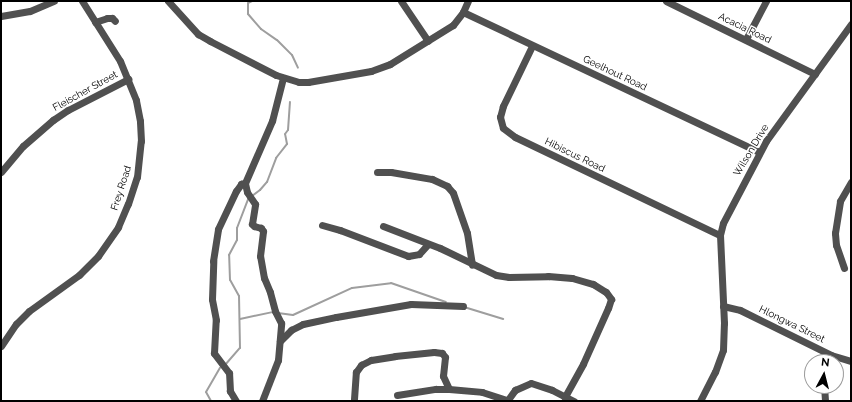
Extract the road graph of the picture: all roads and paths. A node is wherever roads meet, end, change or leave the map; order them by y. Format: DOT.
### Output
graph roads {
  1 [pos="54,1"];
  2 [pos="82,1"];
  3 [pos="168,1"];
  4 [pos="401,1"];
  5 [pos="468,1"];
  6 [pos="666,1"];
  7 [pos="766,1"];
  8 [pos="463,12"];
  9 [pos="1,16"];
  10 [pos="115,21"];
  11 [pos="95,22"];
  12 [pos="851,24"];
  13 [pos="746,39"];
  14 [pos="428,41"];
  15 [pos="532,46"];
  16 [pos="815,74"];
  17 [pos="283,78"];
  18 [pos="128,79"];
  19 [pos="759,152"];
  20 [pos="1,172"];
  21 [pos="377,172"];
  22 [pos="851,182"];
  23 [pos="245,186"];
  24 [pos="322,226"];
  25 [pos="383,226"];
  26 [pos="720,235"];
  27 [pos="428,244"];
  28 [pos="472,265"];
  29 [pos="844,268"];
  30 [pos="463,306"];
  31 [pos="723,306"];
  32 [pos="280,341"];
  33 [pos="1,346"];
  34 [pos="823,354"];
  35 [pos="449,389"];
  36 [pos="397,394"];
  37 [pos="565,397"];
  38 [pos="354,399"];
  39 [pos="507,400"];
  40 [pos="236,401"];
  41 [pos="262,401"];
  42 [pos="574,401"];
  43 [pos="700,401"];
  1 -- 9 [label="street"];
  2 -- 11 [label="street, Frey Road"];
  3 -- 17 [label="street"];
  4 -- 14 [label="street"];
  5 -- 8 [label="street"];
  6 -- 13 [label="street, Acacia Road"];
  7 -- 13 [label="street"];
  8 -- 14 [label="street"];
  8 -- 15 [label="street, Geelhout Road"];
  10 -- 11 [label="street"];
  11 -- 18 [label="street, Frey Road"];
  12 -- 16 [label="street, Wilson Drive"];
  13 -- 16 [label="street, Acacia Road"];
  14 -- 17 [label="street"];
  15 -- 19 [label="street, Geelhout Road"];
  15 -- 26 [label="street, Hibiscus Road"];
  16 -- 19 [label="street, Wilson Drive"];
  17 -- 23 [label="street"];
  18 -- 20 [label="street, Fleischer Street"];
  18 -- 33 [label="street, Frey Road"];
  19 -- 26 [label="street, Wilson Drive"];
  21 -- 28 [label="street"];
  22 -- 29 [label="street"];
  23 -- 32 [label="street"];
  23 -- 40 [label="street"];
  24 -- 27 [label="street"];
  25 -- 27 [label="street"];
  26 -- 31 [label="street, Wilson Drive"];
  27 -- 28 [label="street"];
  28 -- 37 [label="street"];
  30 -- 32 [label="street"];
  31 -- 34 [label="street, Hlongwa Street"];
  31 -- 43 [label="street, Wilson Drive"];
  32 -- 41 [label="street"];
  35 -- 36 [label="street"];
  35 -- 38 [label="street"];
  35 -- 39 [label="street"];
  37 -- 39 [label="street"];
  37 -- 42 [label="street"];
}
